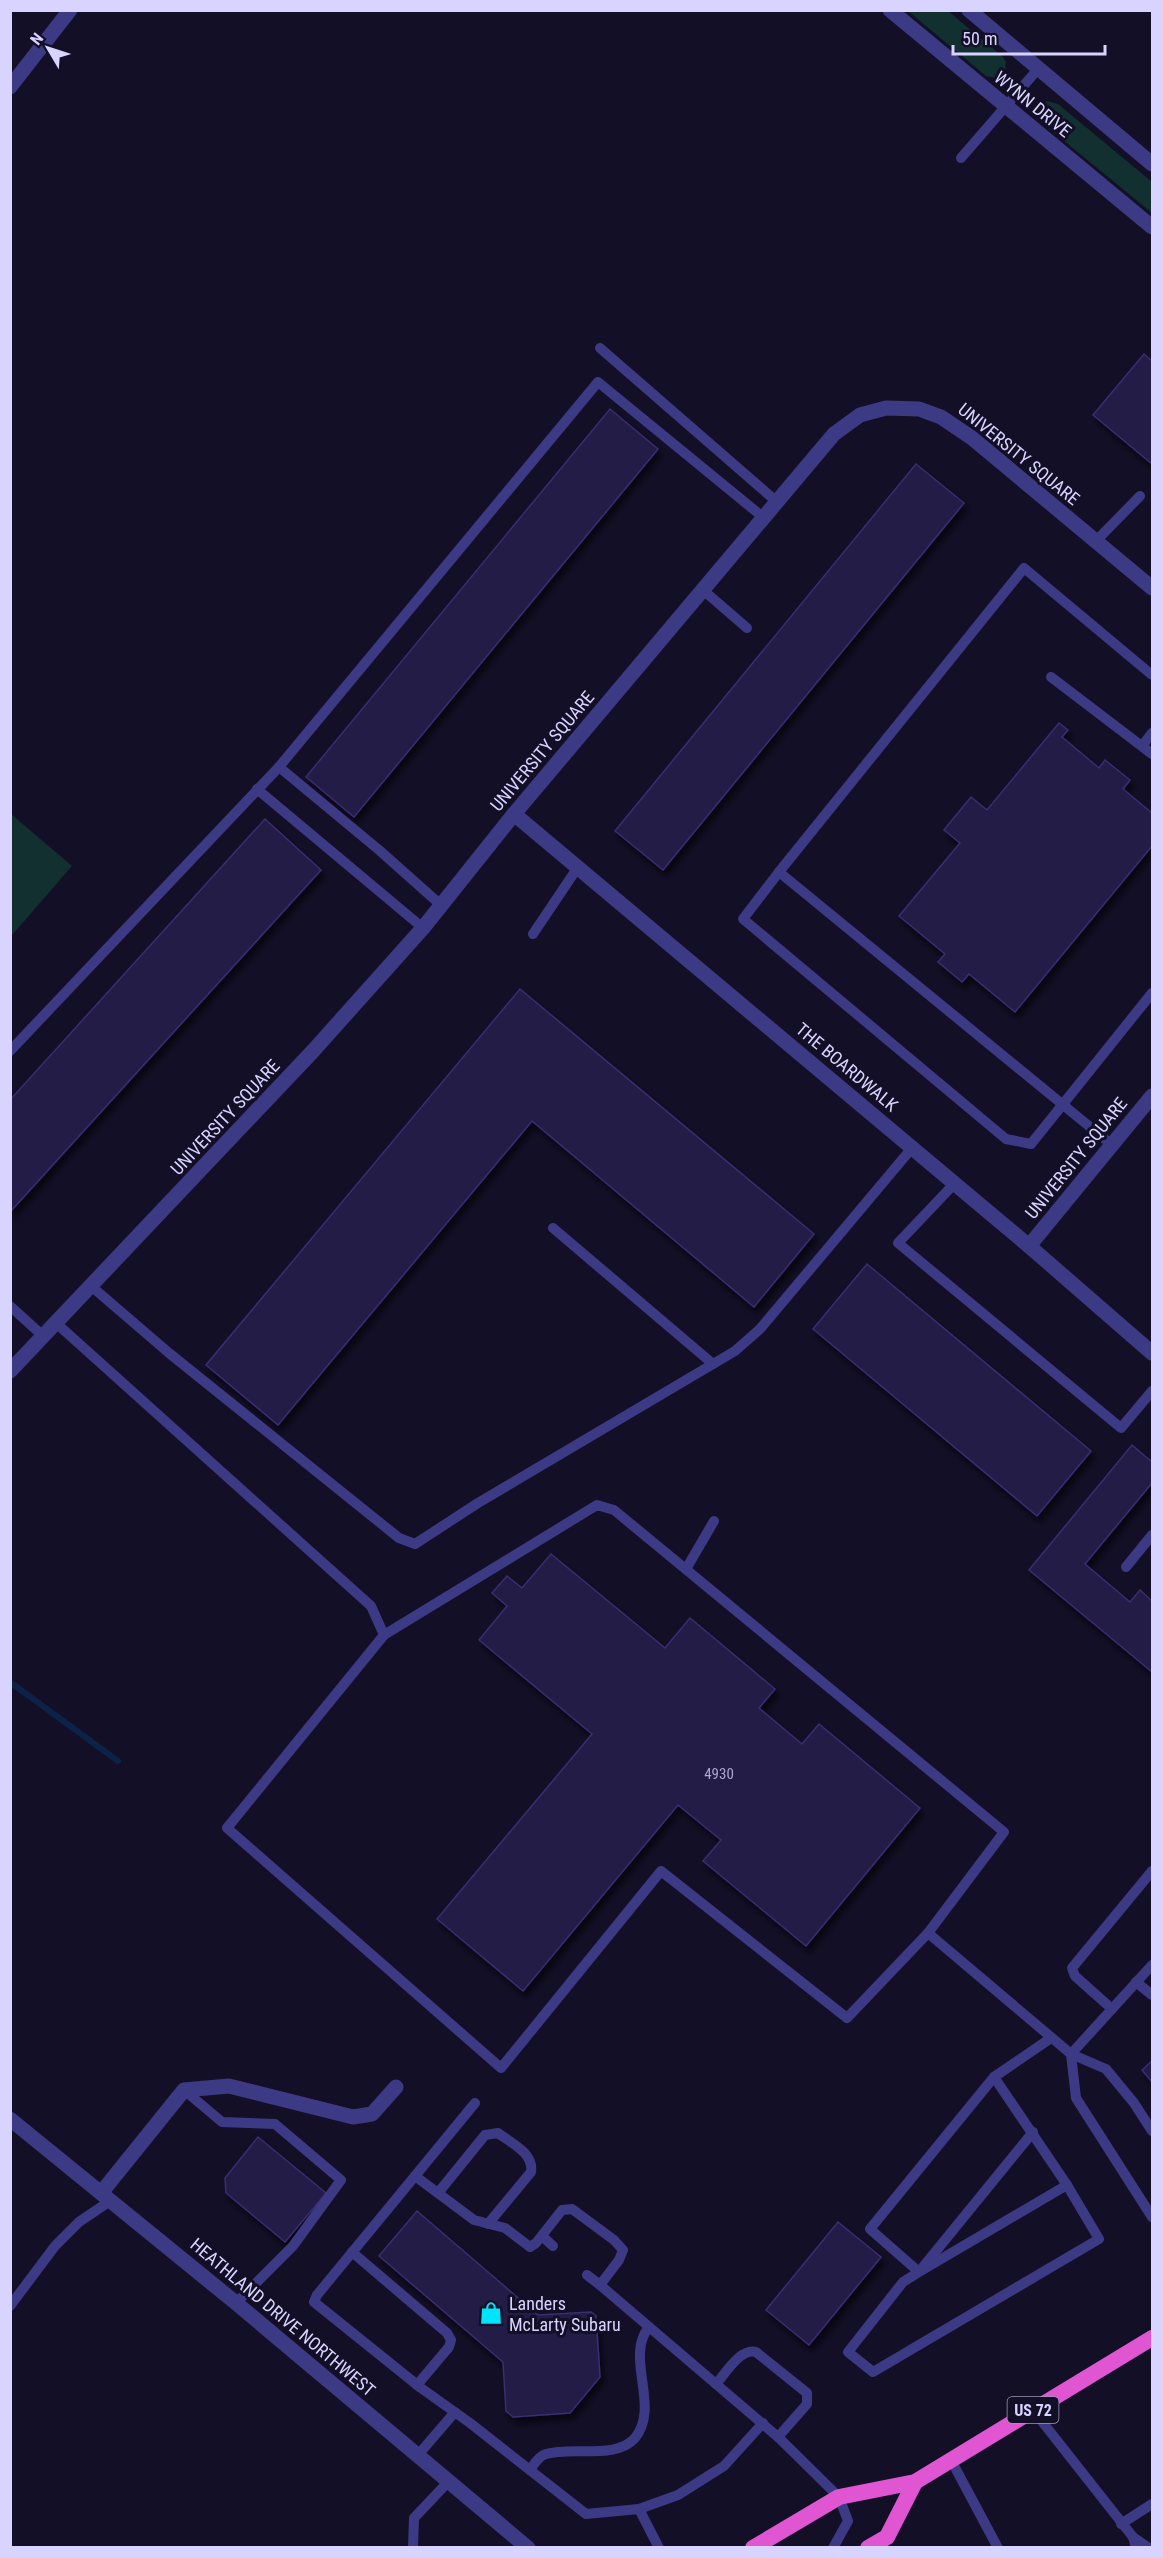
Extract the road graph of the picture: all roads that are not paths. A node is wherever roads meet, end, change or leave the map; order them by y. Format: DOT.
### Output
graph roads {
  1 [pos="70,10"];
  2 [pos="890,10"];
  3 [pos="969,10"];
  4 [pos="1038,69"];
  5 [pos="10,87"];
  6 [pos="1006,107"];
  7 [pos="961,158"];
  8 [pos="1152,164"];
  9 [pos="1152,227"];
  10 [pos="600,348"];
  11 [pos="1140,496"];
  12 [pos="777,502"];
  13 [pos="764,518"];
  14 [pos="1096,541"];
  15 [pos="1152,588"];
  16 [pos="703,590"];
  17 [pos="747,628"];
  18 [pos="1152,675"];
  19 [pos="1051,677"];
  20 [pos="1152,733"];
  21 [pos="1142,746"];
  22 [pos="1152,754"];
  23 [pos="279,767"];
  24 [pos="257,789"];
  25 [pos="514,814"];
  26 [pos="578,867"];
  27 [pos="779,872"];
  28 [pos="442,906"];
  29 [pos="423,928"];
  30 [pos="533,934"];
  31 [pos="1152,993"];
  32 [pos="10,1051"];
  33 [pos="1152,1096"];
  34 [pos="1065,1105"];
  35 [pos="1112,1145"];
  36 [pos="912,1148"];
  37 [pos="955,1183"];
  38 [pos="553,1228"];
  39 [pos="1029,1246"];
  40 [pos="92,1286"];
  41 [pos="10,1306"];
  42 [pos="56,1323"];
  43 [pos="43,1336"];
  44 [pos="1152,1353"];
  45 [pos="713,1364"];
  46 [pos="10,1371"];
  47 [pos="1152,1391"];
  48 [pos="714,1521"];
  49 [pos="1152,1535"];
  50 [pos="1126,1567"];
  51 [pos="686,1569"];
  52 [pos="384,1635"];
  53 [pos="1152,1871"];
  54 [pos="928,1933"];
  55 [pos="1152,1965"];
  56 [pos="1136,1982"];
  57 [pos="1152,1995"];
  58 [pos="1113,2008"];
  59 [pos="1051,2038"];
  60 [pos="1071,2054"];
  61 [pos="994,2077"];
  62 [pos="396,2087"];
  63 [pos="184,2090"];
  64 [pos="475,2103"];
  65 [pos="10,2119"];
  66 [pos="1152,2131"];
  67 [pos="1033,2132"];
  68 [pos="415,2176"];
  69 [pos="1067,2185"];
  70 [pos="438,2193"];
  71 [pos="106,2197"];
  72 [pos="1152,2217"];
  73 [pos="488,2224"];
  74 [pos="542,2236"];
  75 [pos="553,2246"];
  76 [pos="352,2252"];
  77 [pos="919,2272"];
  78 [pos="587,2275"];
  79 [pos="600,2285"];
  80 [pos="236,2303"];
  81 [pos="10,2306"];
  82 [pos="649,2327"];
  83 [pos="1152,2338"];
  84 [pos="716,2384"];
  85 [pos="417,2385"];
  86 [pos="1033,2410"];
  87 [pos="454,2412"];
  88 [pos="763,2423"];
  89 [pos="778,2437"];
  90 [pos="418,2455"];
  91 [pos="951,2460"];
  92 [pos="530,2470"];
  93 [pos="449,2481"];
  94 [pos="915,2482"];
  95 [pos="839,2497"];
  96 [pos="1152,2504"];
  97 [pos="639,2509"];
  98 [pos="1121,2524"];
  99 [pos="1134,2542"];
  100 [pos="413,2547"];
  101 [pos="528,2547"];
  102 [pos="659,2547"];
  103 [pos="753,2547"];
  104 [pos="833,2547"];
  105 [pos="868,2547"];
  106 [pos="998,2547"];
  107 [pos="1149,2547"];
  1 -- 5 [label="street"];
  2 -- 6 [label="street, WYNN DRIVE"];
  3 -- 4 [label="street, WYNN DRIVE"];
  4 -- 6 [label="lane"];
  4 -- 8 [label="street, WYNN DRIVE"];
  6 -- 7 [label="lane"];
  6 -- 9 [label="street, WYNN DRIVE"];
  10 -- 12 [label="lane"];
  11 -- 14 [label="lane"];
  12 -- 13 [label="street, UNIVERSITY SQUARE"];
  12 -- 14 [label="street, UNIVERSITY SQUARE"];
  13 -- 16 [label="street, UNIVERSITY SQUARE"];
  13 -- 23 [label="lane"];
  14 -- 15 [label="street, UNIVERSITY SQUARE"];
  16 -- 17 [label="lane"];
  16 -- 25 [label="street, UNIVERSITY SQUARE"];
  18 -- 27 [label="lane"];
  19 -- 21 [label="lane"];
  20 -- 21 [label="lane"];
  21 -- 22 [label="lane"];
  23 -- 24 [label="lane"];
  23 -- 28 [label="lane"];
  24 -- 29 [label="lane"];
  24 -- 32 [label="lane"];
  25 -- 26 [label="street, THE BOARDWALK"];
  25 -- 28 [label="street, UNIVERSITY SQUARE"];
  26 -- 30 [label="lane"];
  26 -- 36 [label="street, THE BOARDWALK"];
  27 -- 34 [label="lane"];
  27 -- 34 [label="lane"];
  28 -- 29 [label="street, UNIVERSITY SQUARE"];
  29 -- 40 [label="street, UNIVERSITY SQUARE"];
  31 -- 34 [label="lane"];
  33 -- 35 [label="street, UNIVERSITY SQUARE"];
  34 -- 35 [label="lane"];
  35 -- 39 [label="street, UNIVERSITY SQUARE"];
  36 -- 37 [label="street, THE BOARDWALK"];
  36 -- 45 [label="lane"];
  37 -- 39 [label="street, THE BOARDWALK"];
  37 -- 47 [label="lane"];
  38 -- 45 [label="lane"];
  39 -- 44 [label="street, THE BOARDWALK"];
  40 -- 42 [label="street, UNIVERSITY SQUARE"];
  40 -- 45 [label="lane"];
  41 -- 43 [label="lane"];
  42 -- 43 [label="street, UNIVERSITY SQUARE"];
  42 -- 52 [label="lane"];
  43 -- 46 [label="street, UNIVERSITY SQUARE"];
  48 -- 51 [label="lane"];
  49 -- 50 [label="lane"];
  51 -- 52 [label="lane"];
  51 -- 54 [label="lane"];
  52 -- 54 [label="lane"];
  53 -- 58 [label="lane"];
  54 -- 59 [label="lane"];
  55 -- 56 [label="lane"];
  56 -- 57 [label="lane"];
  56 -- 58 [label="lane"];
  58 -- 60 [label="lane"];
  59 -- 60 [label="lane"];
  59 -- 61 [label="lane"];
  60 -- 66 [label="lane"];
  60 -- 72 [label="lane"];
  61 -- 67 [label="lane"];
  61 -- 77 [label="lane"];
  62 -- 63 [label="street"];
  63 -- 71 [label="street"];
  63 -- 80 [label="lane"];
  64 -- 68 [label="lane"];
  65 -- 71 [label="street, HEATHLAND DRIVE NORTHWEST"];
  67 -- 69 [label="lane"];
  67 -- 77 [label="lane"];
  68 -- 70 [label="lane"];
  68 -- 76 [label="lane"];
  69 -- 77 [label="lane"];
  69 -- 77 [label="lane"];
  70 -- 73 [label="lane"];
  70 -- 73 [label="lane"];
  71 -- 80 [label="street, HEATHLAND DRIVE NORTHWEST"];
  71 -- 81 [label="lane"];
  73 -- 74 [label="lane"];
  74 -- 75 [label="lane"];
  74 -- 79 [label="lane"];
  76 -- 85 [label="lane"];
  76 -- 85 [label="lane"];
  78 -- 79 [label="lane"];
  79 -- 82 [label="lane"];
  80 -- 90 [label="street, HEATHLAND DRIVE NORTHWEST"];
  82 -- 84 [label="lane"];
  82 -- 92 [label="lane"];
  83 -- 86 [label="highway, US 72"];
  84 -- 88 [label="lane"];
  84 -- 89 [label="lane"];
  85 -- 87 [label="lane"];
  86 -- 91 [label="highway, US 72"];
  86 -- 98 [label="lane"];
  87 -- 90 [label="lane"];
  87 -- 92 [label="lane"];
  88 -- 89 [label="lane"];
  88 -- 97 [label="lane"];
  89 -- 95 [label="lane"];
  90 -- 93 [label="street, HEATHLAND DRIVE NORTHWEST"];
  91 -- 94 [label="highway, US 72"];
  91 -- 106 [label="lane"];
  92 -- 97 [label="lane"];
  93 -- 100 [label="lane"];
  93 -- 101 [label="street, HEATHLAND DRIVE NORTHWEST"];
  94 -- 95 [label="highway, US 72"];
  94 -- 105 [label="highway"];
  95 -- 103 [label="highway, US 72"];
  95 -- 104 [label="lane"];
  96 -- 98 [label="lane"];
  97 -- 102 [label="lane"];
  98 -- 99 [label="lane"];
  99 -- 107 [label="lane"];
}
